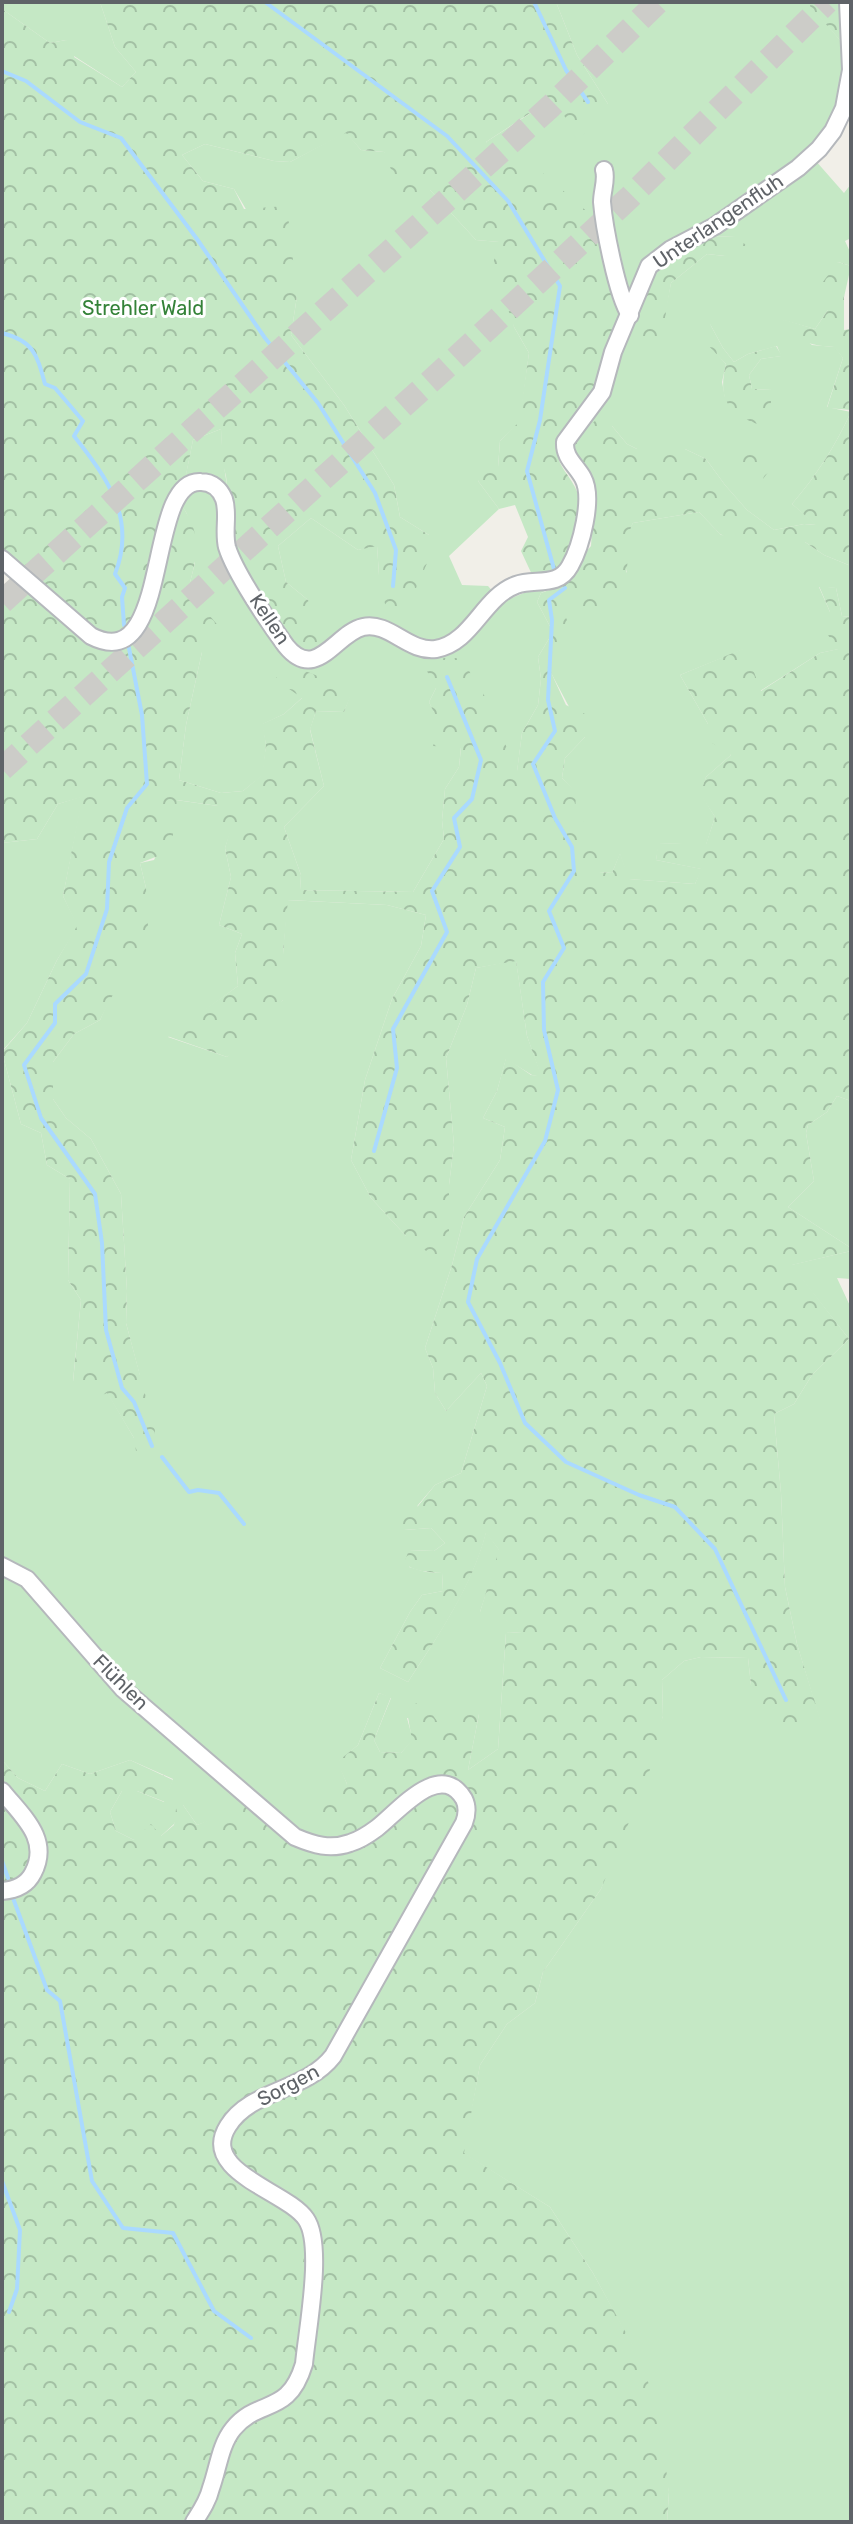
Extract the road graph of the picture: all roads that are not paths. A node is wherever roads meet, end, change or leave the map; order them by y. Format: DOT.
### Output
graph roads {
  1 [pos="848,2"];
  2 [pos="604,170"];
  3 [pos="630,315"];
  4 [pos="565,442"];
  5 [pos="2,559"];
  6 [pos="2,1566"];
  7 [pos="2,1791"];
  8 [pos="245,1795"];
  9 [pos="2,1891"];
  10 [pos="194,2522"];
  1 -- 3 [label="street, Unterlangenfluh"];
  2 -- 3 [label="street"];
  3 -- 4 [label="street, Unterlangenfluh"];
  4 -- 5 [label="street, Kellen"];
  6 -- 8 [label="street, Flühlen"];
  7 -- 9 [label="street"];
  8 -- 10 [label="street, Sorgen"];
}
